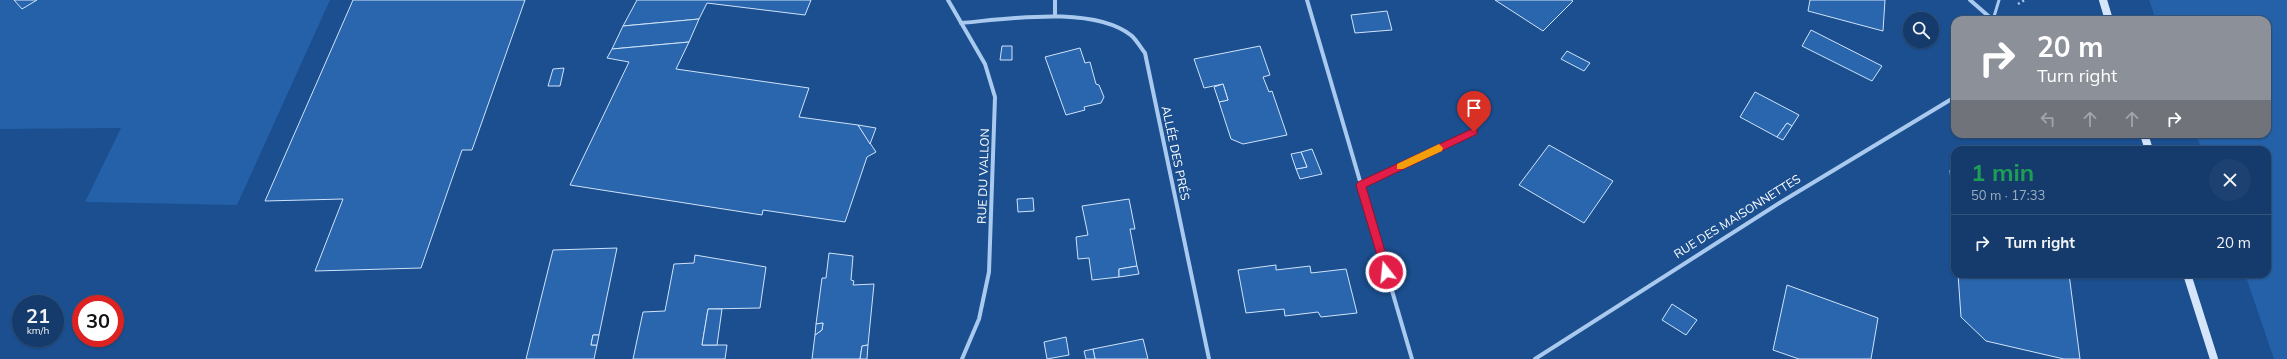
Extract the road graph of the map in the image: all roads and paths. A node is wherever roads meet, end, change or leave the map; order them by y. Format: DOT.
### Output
graph roads {
  1 [pos="948,0"];
  2 [pos="1055,0"];
  3 [pos="1307,0"];
  4 [pos="1970,0"];
  5 [pos="2000,0"];
  6 [pos="2103,0"];
  7 [pos="1056,16"];
  8 [pos="1988,16"];
  9 [pos="1994,16"];
  10 [pos="2108,16"];
  11 [pos="961,23"];
  12 [pos="1951,100"];
  13 [pos="1474,132"];
  14 [pos="1361,185"];
  15 [pos="2188,278"];
  16 [pos="962,359"];
  17 [pos="1210,359"];
  18 [pos="1412,359"];
  19 [pos="1535,359"];
  20 [pos="2214,359"];
  1 -- 11 [label="street, RUE DU VALLON"];
  2 -- 7 [label="street"];
  3 -- 14 [label="street"];
  4 -- 8 [label="street"];
  5 -- 9 [label="lane"];
  6 -- 10 [label="main road"];
  7 -- 11 [label="street, ALLÉE DES PRÉS"];
  7 -- 17 [label="street, ALLÉE DES PRÉS"];
  11 -- 16 [label="street, RUE DU VALLON"];
  12 -- 19 [label="street, RUE DES MAISONNETTES"];
  13 -- 14 [label="street"];
  14 -- 18 [label="street"];
  15 -- 20 [label="main road"];
}
